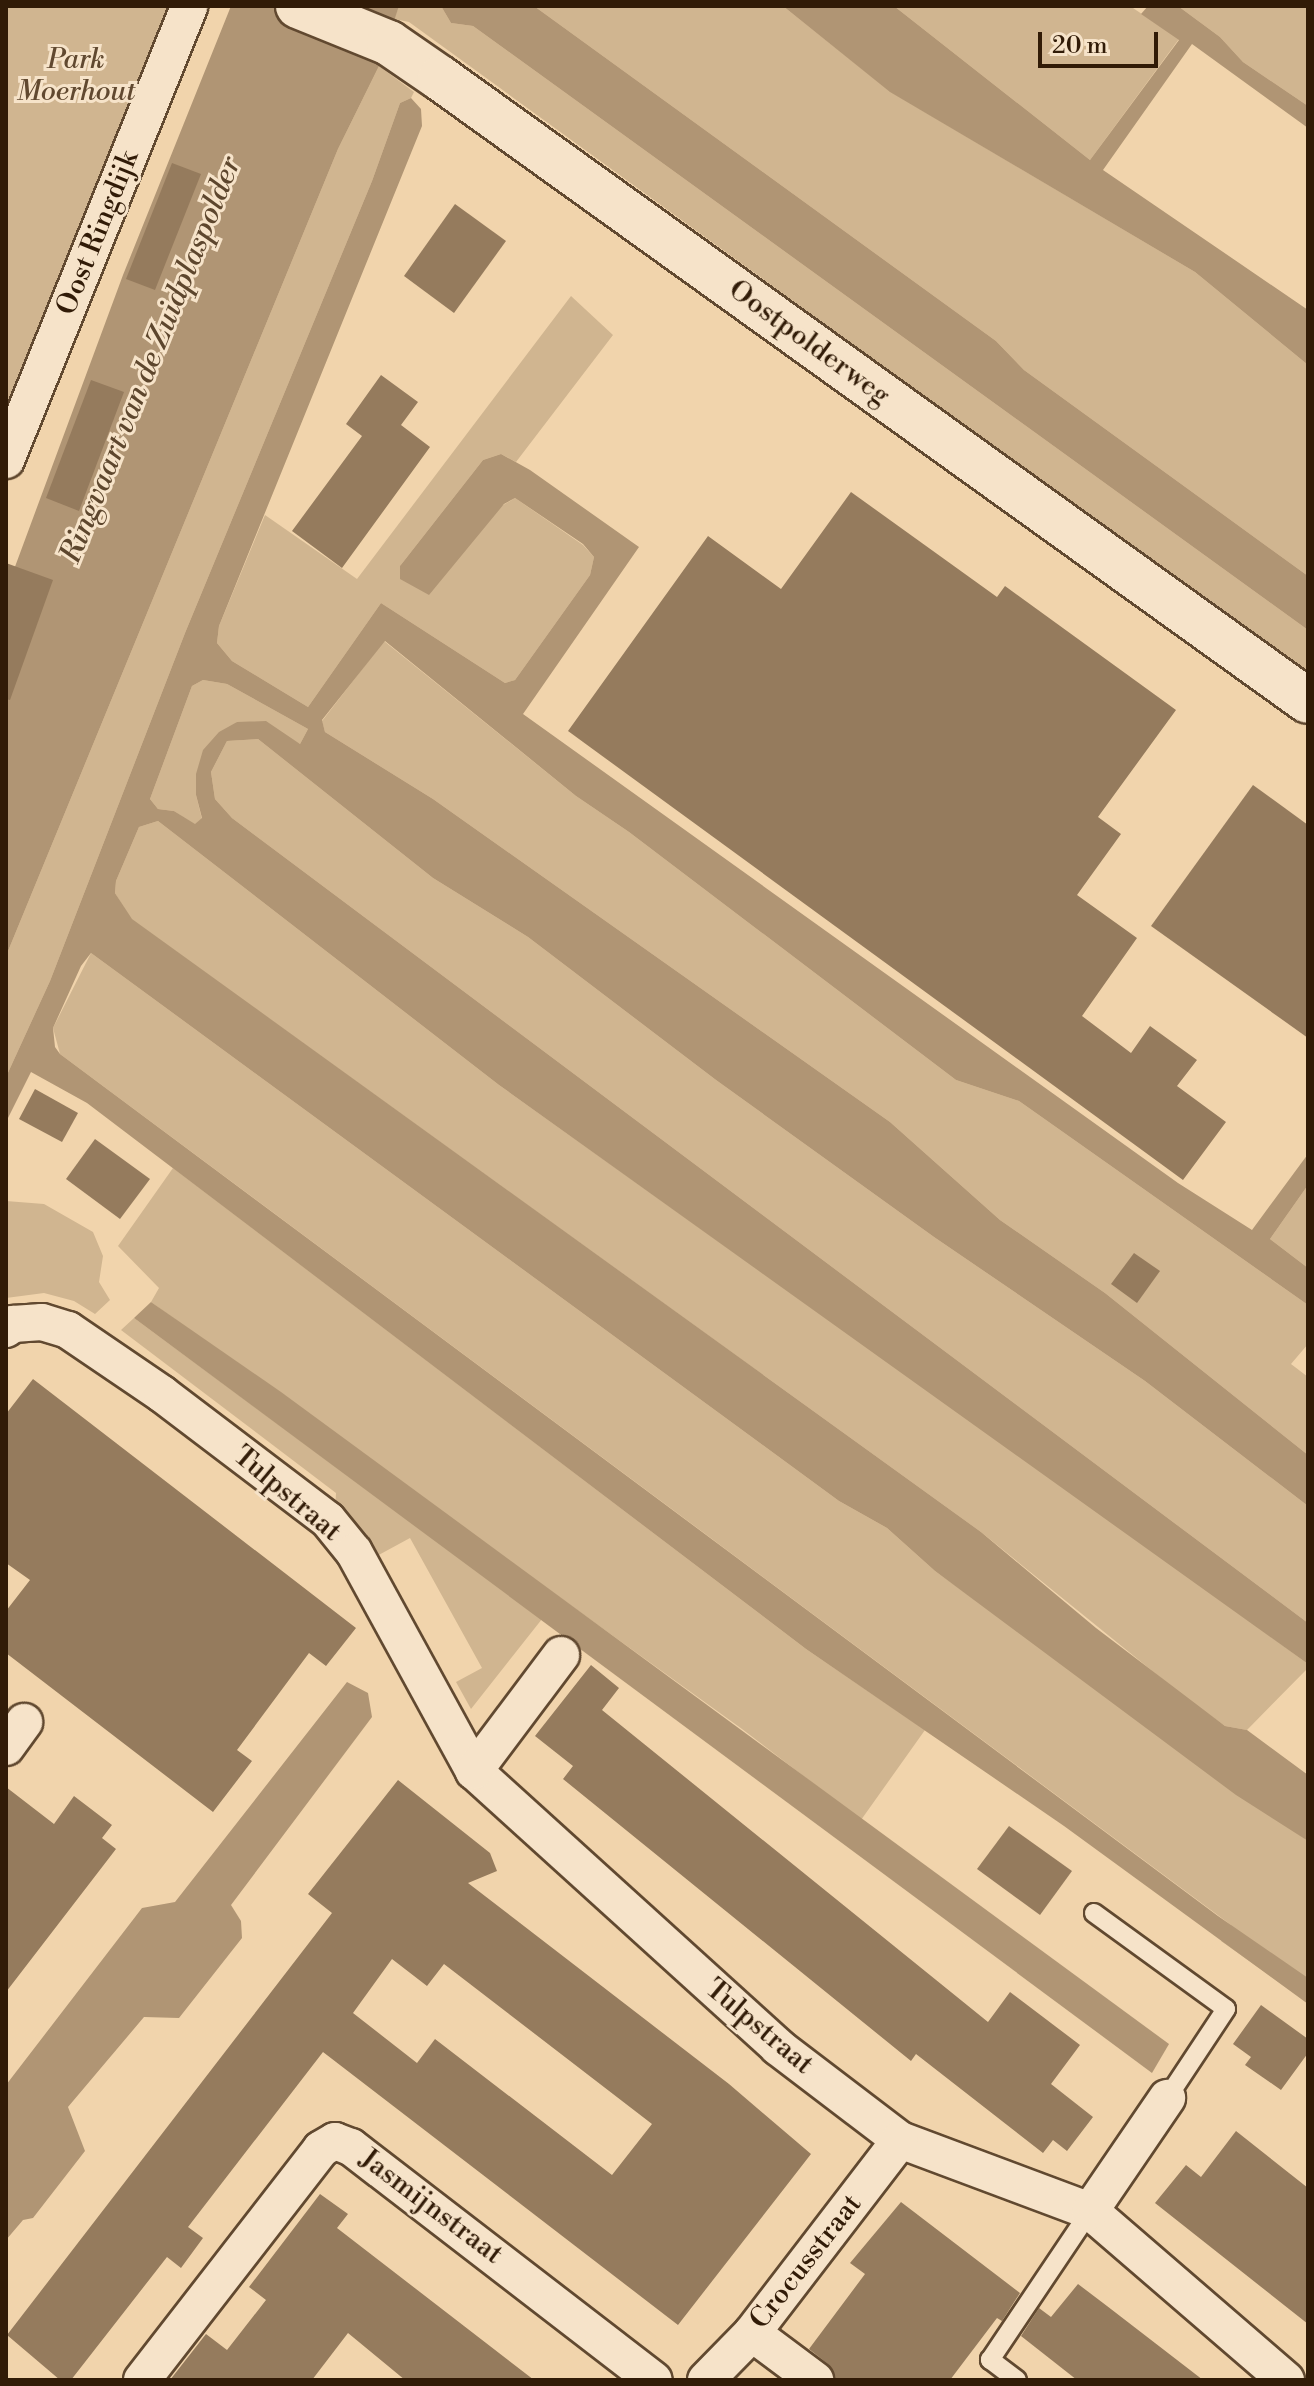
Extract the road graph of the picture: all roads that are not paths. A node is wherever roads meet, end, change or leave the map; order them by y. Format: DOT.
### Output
graph roads {
  1 [pos="189,6"];
  2 [pos="298,6"];
  3 [pos="6,460"];
  4 [pos="1308,701"];
  5 [pos="6,1329"];
  6 [pos="561,1655"];
  7 [pos="474,1771"];
  8 [pos="1094,1913"];
  9 [pos="1167,2098"];
  10 [pos="900,2140"];
  11 [pos="1090,2211"];
  12 [pos="752,2333"];
  13 [pos="142,2380"];
  14 [pos="654,2380"];
  15 [pos="706,2380"];
  16 [pos="815,2380"];
  17 [pos="1017,2380"];
  18 [pos="1286,2380"];
  1 -- 3 [label="street, Oost Ringdijk"];
  2 -- 4 [label="street, Oostpolderweg"];
  5 -- 7 [label="street, Tulpstraat"];
  6 -- 7 [label="street"];
  7 -- 10 [label="street, Tulpstraat"];
  8 -- 9 [label="lane"];
  9 -- 11 [label="street"];
  10 -- 11 [label="street, Tulpstraat"];
  10 -- 12 [label="street, Crocusstraat"];
  11 -- 17 [label="lane"];
  11 -- 18 [label="street, Tulpstraat"];
  12 -- 15 [label="street, Crocusstraat"];
  12 -- 16 [label="street"];
  13 -- 14 [label="street, Jasmijnstraat"];
}
